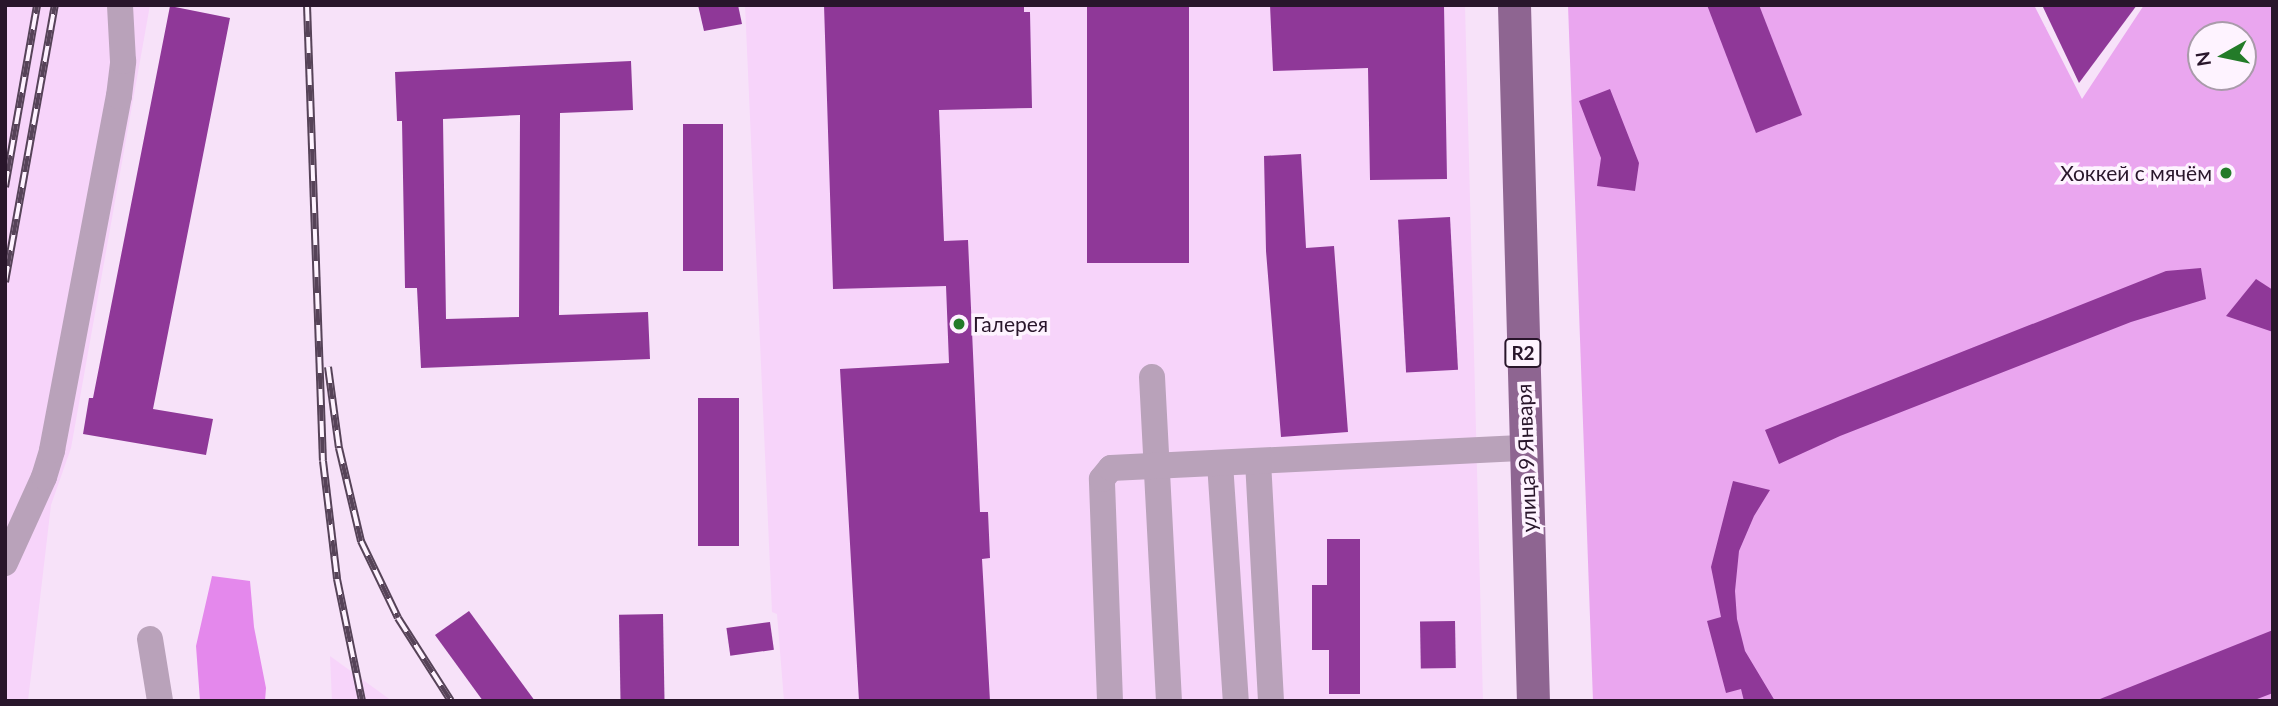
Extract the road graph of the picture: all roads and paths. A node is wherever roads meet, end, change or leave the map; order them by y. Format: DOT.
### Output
graph roads {
  1 [pos="120,5"];
  2 [pos="1514,5"];
  3 [pos="1152,377"];
  4 [pos="1526,448"];
  5 [pos="1258,461"];
  6 [pos="1220,463"];
  7 [pos="1158,466"];
  8 [pos="5,563"];
  9 [pos="150,639"];
  10 [pos="160,701"];
  11 [pos="1110,701"];
  12 [pos="1169,701"];
  13 [pos="1236,701"];
  14 [pos="1271,701"];
  15 [pos="1533,701"];
  1 -- 8 [label="lane"];
  2 -- 4 [label="main road, улица 9 Января / R2"];
  3 -- 7 [label="lane"];
  4 -- 5 [label="lane"];
  4 -- 15 [label="main road, улица 9 Января / R2"];
  5 -- 6 [label="lane"];
  5 -- 14 [label="lane"];
  6 -- 7 [label="lane"];
  6 -- 13 [label="lane"];
  7 -- 11 [label="lane"];
  7 -- 12 [label="lane"];
  9 -- 10 [label="lane"];
}
